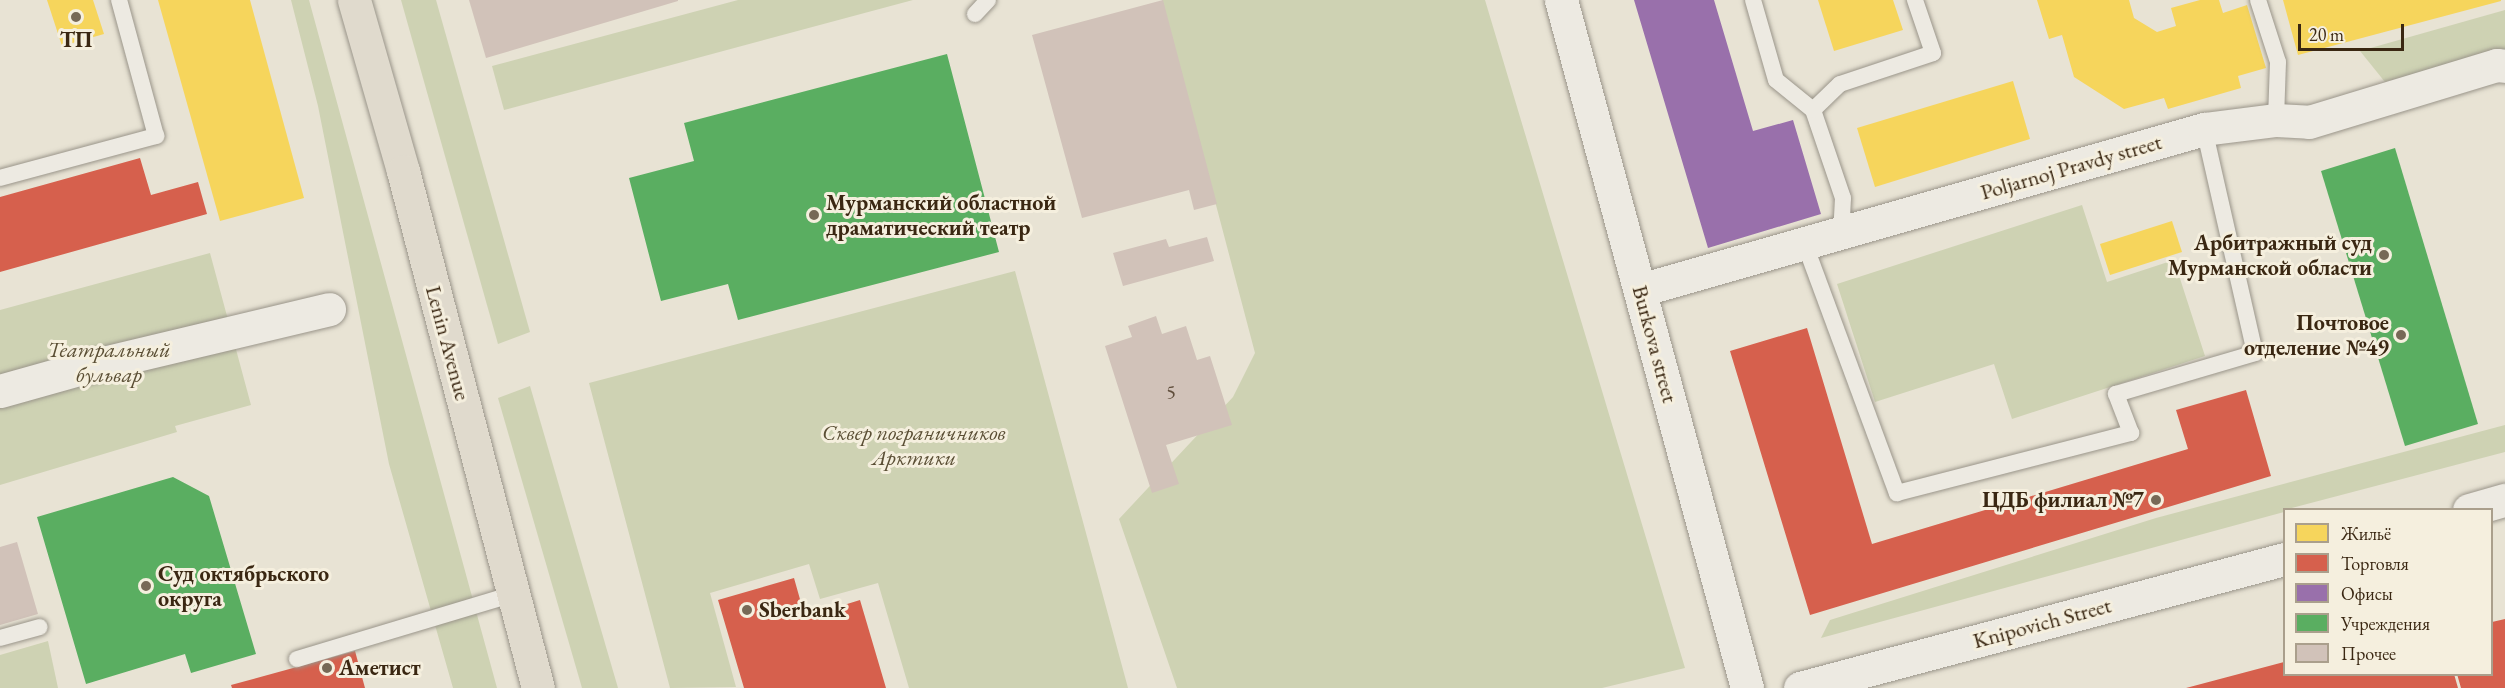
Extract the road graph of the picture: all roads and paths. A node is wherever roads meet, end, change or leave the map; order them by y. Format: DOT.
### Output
graph roads {
  1 [pos="119,0"];
  2 [pos="354,0"];
  3 [pos="971,0"];
  4 [pos="988,0"];
  5 [pos="1561,0"];
  6 [pos="1753,0"];
  7 [pos="1915,0"];
  8 [pos="2258,0"];
  9 [pos="2505,66"];
  10 [pos="1813,110"];
  11 [pos="2276,120"];
  12 [pos="2204,129"];
  13 [pos="0,178"];
  14 [pos="1841,232"];
  15 [pos="1804,242"];
  16 [pos="1640,290"];
  17 [pos="329,309"];
  18 [pos="0,391"];
  19 [pos="2505,500"];
  20 [pos="2476,508"];
  21 [pos="2283,559"];
  22 [pos="513,594"];
  23 [pos="40,627"];
  24 [pos="0,638"];
  25 [pos="297,659"];
  26 [pos="538,688"];
  27 [pos="1747,688"];
  28 [pos="1800,688"];
  1 -- 13 [label="lane"];
  2 -- 22 [label="main road, Lenin Avenue"];
  3 -- 4 [label="lane"];
  5 -- 16 [label="street, Burkova street"];
  6 -- 10 [label="lane"];
  7 -- 10 [label="lane"];
  8 -- 11 [label="lane"];
  9 -- 11 [label="street, Poljarnoj Pravdy street"];
  10 -- 14 [label="lane"];
  11 -- 12 [label="street, Poljarnoj Pravdy street"];
  12 -- 14 [label="street, Poljarnoj Pravdy street"];
  12 -- 15 [label="lane"];
  14 -- 15 [label="street, Poljarnoj Pravdy street"];
  15 -- 16 [label="street, Poljarnoj Pravdy street"];
  16 -- 27 [label="street, Burkova street"];
  17 -- 18 [label="street"];
  19 -- 20 [label="street"];
  21 -- 28 [label="street, Knipovich Street"];
  22 -- 25 [label="lane"];
  22 -- 26 [label="main road, Lenin Avenue"];
  23 -- 24 [label="lane"];
}
